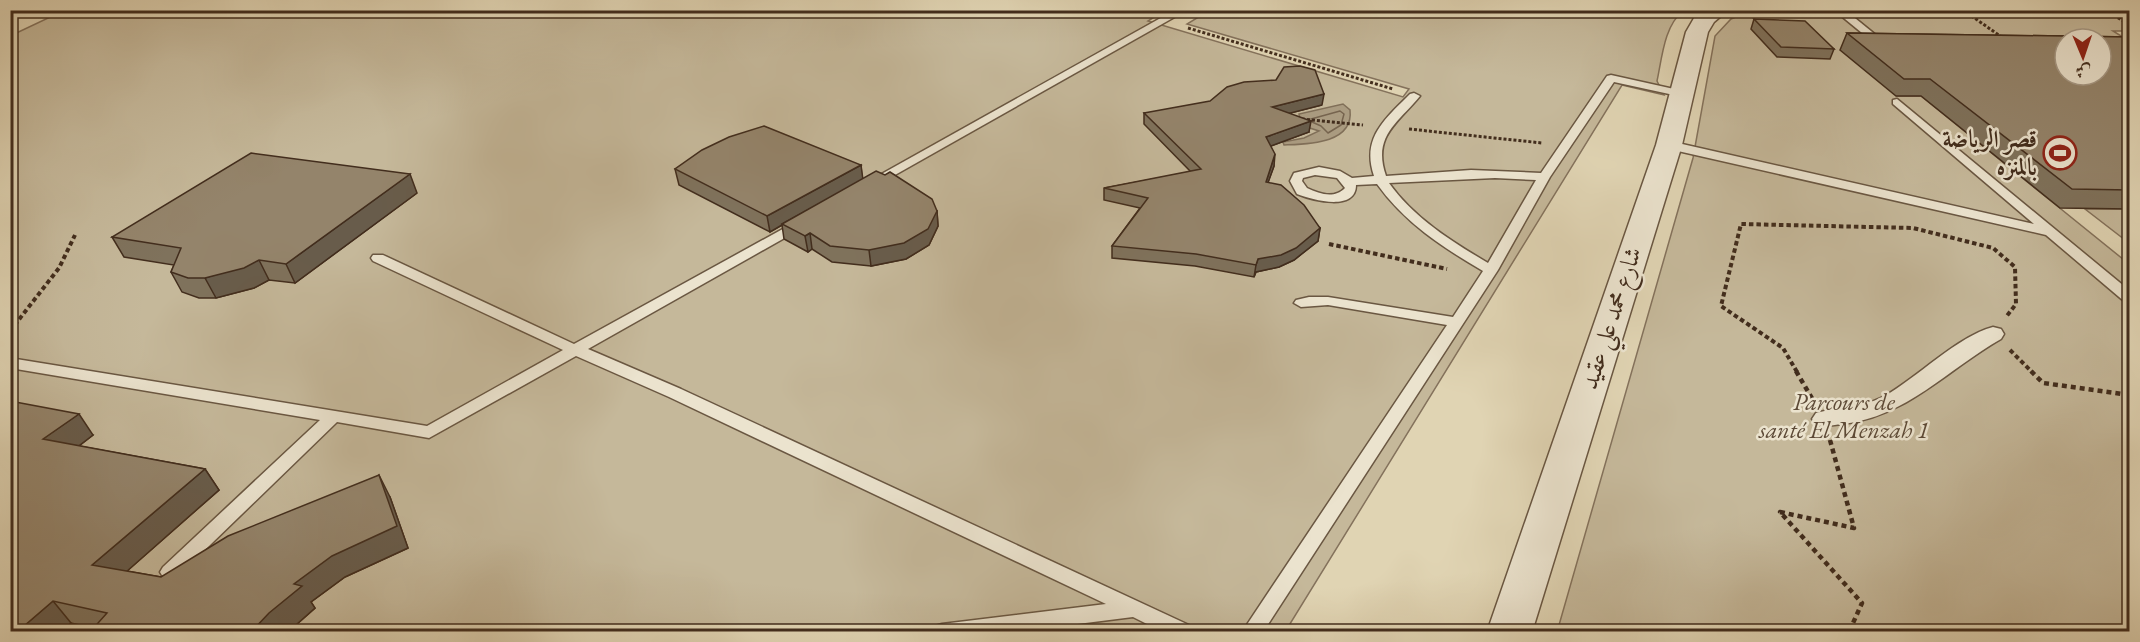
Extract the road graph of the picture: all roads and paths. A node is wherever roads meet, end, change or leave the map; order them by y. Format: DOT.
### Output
graph roads {
  1 [pos="1183,10"];
  2 [pos="1718,10"];
  3 [pos="1838,10"];
  4 [pos="1963,10"];
  5 [pos="2104,10"];
  6 [pos="1164,21"];
  7 [pos="2130,25"];
  8 [pos="1877,40"];
  9 [pos="2006,40"];
  10 [pos="1683,94"];
  11 [pos="1414,96"];
  12 [pos="1898,102"];
  13 [pos="1293,118"];
  14 [pos="1385,127"];
  15 [pos="1669,145"];
  16 [pos="1567,146"];
  17 [pos="1544,177"];
  18 [pos="1382,180"];
  19 [pos="1349,182"];
  20 [pos="864,188"];
  21 [pos="812,217"];
  22 [pos="2050,232"];
  23 [pos="75,235"];
  24 [pos="1329,244"];
  25 [pos="378,258"];
  26 [pos="1406,261"];
  27 [pos="1491,270"];
  28 [pos="2130,299"];
  29 [pos="1301,303"];
  30 [pos="1457,322"];
  31 [pos="10,331"];
  32 [pos="1993,334"];
  33 [pos="573,349"];
  34 [pos="10,363"];
  35 [pos="2130,395"];
  36 [pos="333,417"];
  37 [pos="1824,419"];
  38 [pos="170,572"];
  39 [pos="1136,609"];
  40 [pos="942,632"];
  41 [pos="1184,632"];
  42 [pos="1252,632"];
  43 [pos="1509,632"];
  44 [pos="1849,632"];
  1 -- 6 [label="lane"];
  2 -- 10 [label="street, شارع محمد علي عقيد"];
  3 -- 8 [label="lane"];
  4 -- 9 [label="path"];
  5 -- 7 [label="path"];
  6 -- 11 [label="path"];
  6 -- 20 [label="lane"];
  10 -- 15 [label="street, شارع محمد علي عقيد"];
  10 -- 16 [label="lane"];
  11 -- 14 [label="lane"];
  12 -- 22 [label="lane"];
  13 -- 14 [label="path"];
  14 -- 16 [label="path"];
  14 -- 18 [label="lane"];
  15 -- 22 [label="lane"];
  15 -- 43 [label="street, شارع محمد علي عقيد"];
  16 -- 17 [label="lane"];
  17 -- 18 [label="lane"];
  17 -- 27 [label="lane"];
  18 -- 19 [label="lane"];
  18 -- 27 [label="lane"];
  21 -- 33 [label="lane"];
  22 -- 28 [label="lane"];
  23 -- 31 [label="path"];
  24 -- 26 [label="path"];
  25 -- 33 [label="lane"];
  27 -- 30 [label="lane"];
  29 -- 30 [label="lane"];
  30 -- 42 [label="lane"];
  32 -- 35 [label="path"];
  32 -- 37 [label="street"];
  32 -- 37 [label="path"];
  33 -- 36 [label="lane"];
  33 -- 39 [label="lane"];
  34 -- 36 [label="lane"];
  36 -- 38 [label="lane"];
  37 -- 44 [label="path"];
  39 -- 40 [label="lane"];
  39 -- 41 [label="lane"];
}
